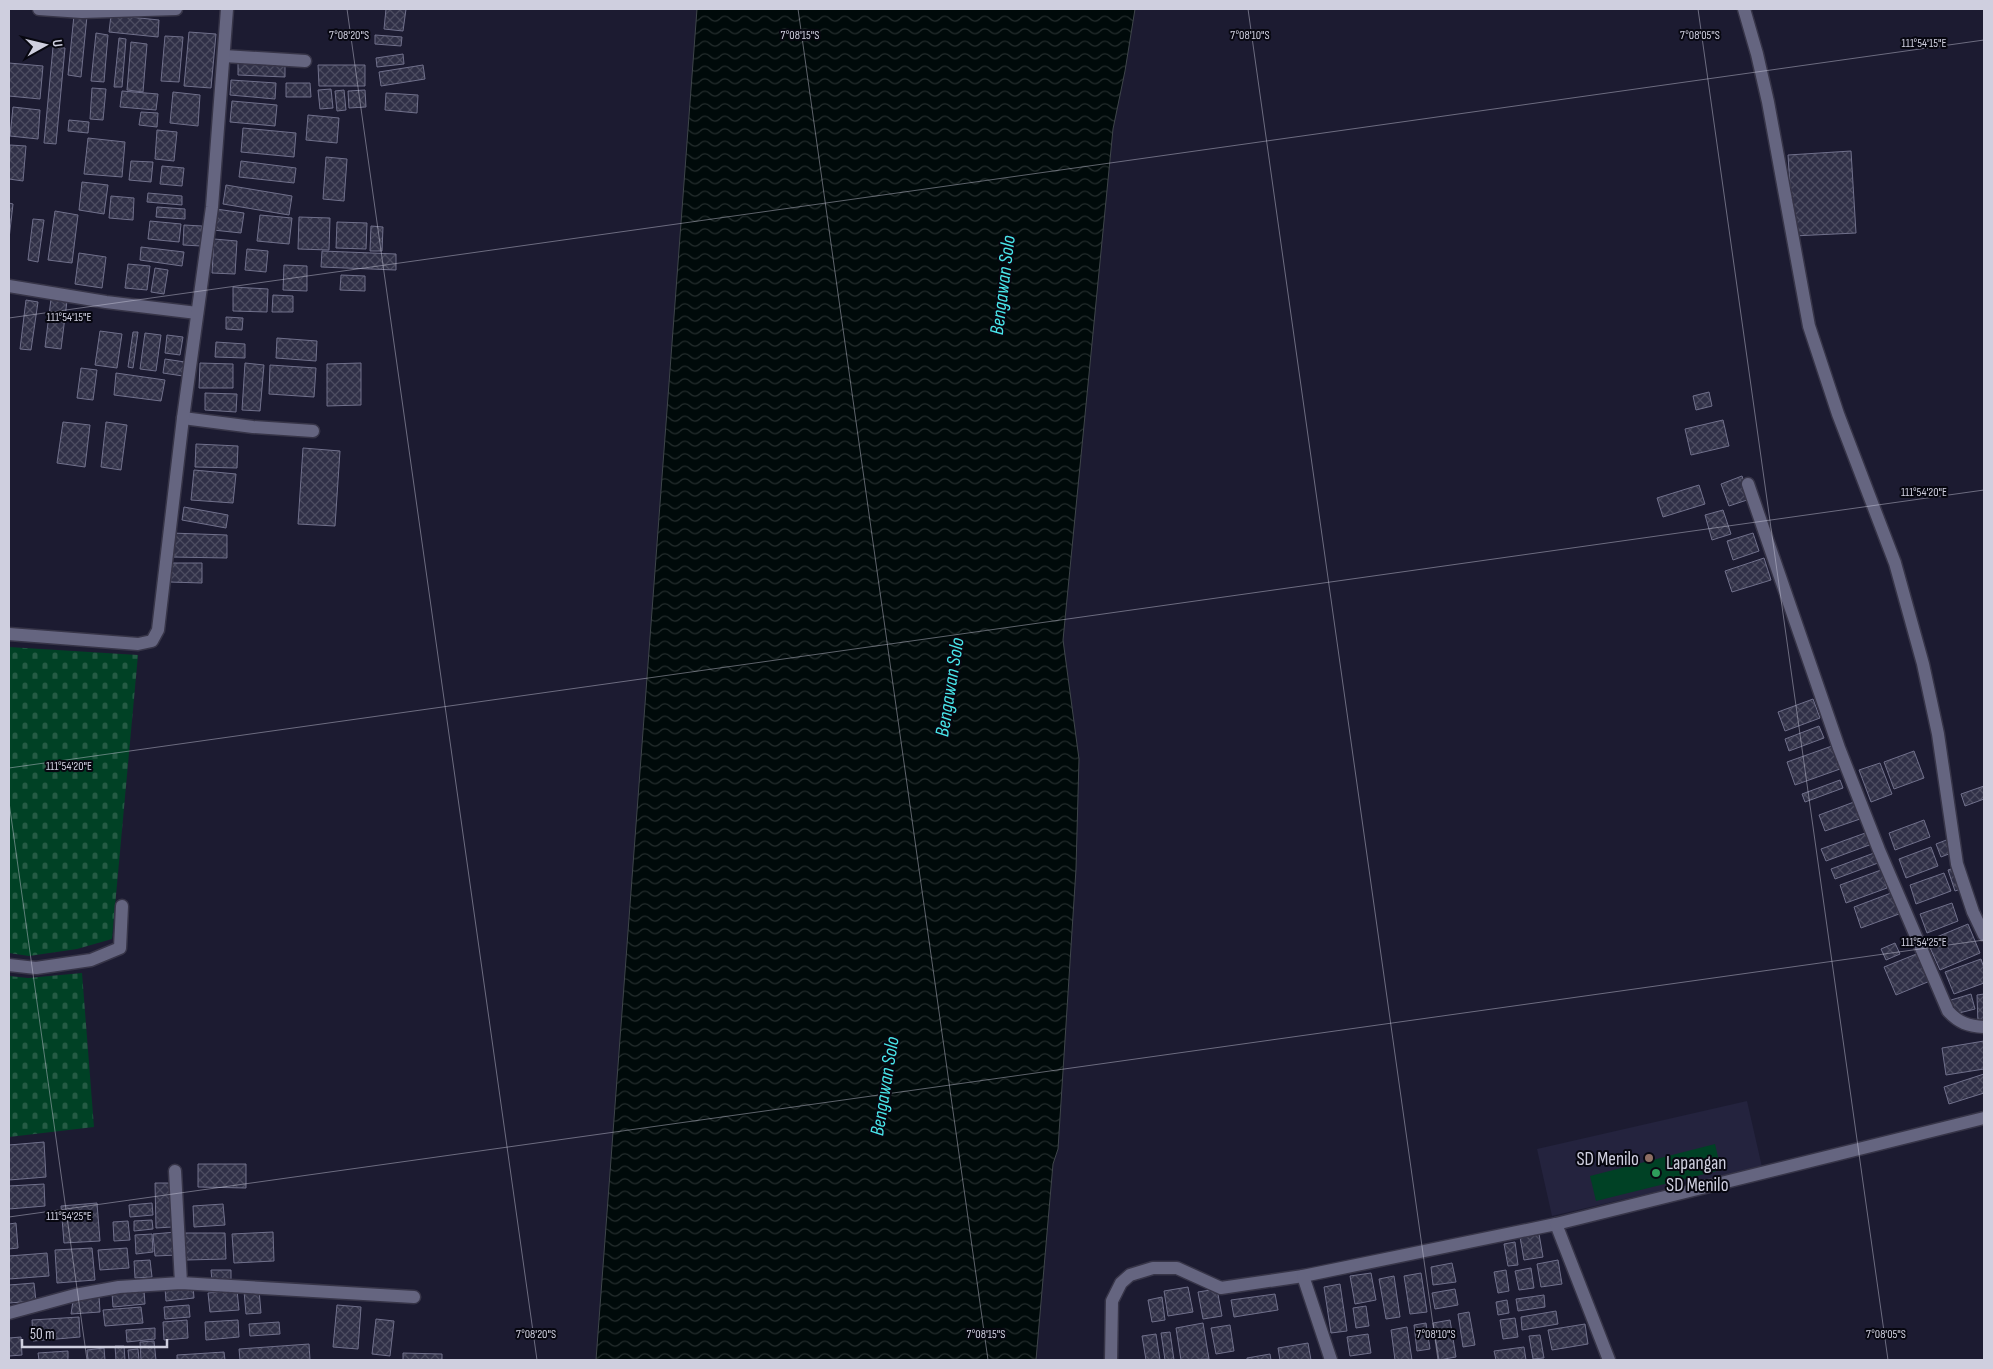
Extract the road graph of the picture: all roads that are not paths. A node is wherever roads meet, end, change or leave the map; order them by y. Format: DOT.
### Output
graph roads {
  1 [pos="39,9"];
  2 [pos="176,9"];
  3 [pos="227,9"];
  4 [pos="1744,9"];
  5 [pos="224,56"];
  6 [pos="305,61"];
  7 [pos="9,286"];
  8 [pos="197,314"];
  9 [pos="183,418"];
  10 [pos="313,431"];
  11 [pos="1748,484"];
  12 [pos="9,634"];
  13 [pos="122,906"];
  14 [pos="1984,935"];
  15 [pos="9,965"];
  16 [pos="1984,1027"];
  17 [pos="1984,1118"];
  18 [pos="175,1171"];
  19 [pos="1556,1224"];
  20 [pos="1303,1276"];
  21 [pos="181,1282"];
  22 [pos="414,1297"];
  23 [pos="9,1313"];
  24 [pos="1111,1360"];
  25 [pos="1331,1360"];
  26 [pos="1608,1360"];
  1 -- 2 [label="street"];
  3 -- 5 [label="street"];
  4 -- 14 [label="street"];
  5 -- 6 [label="street"];
  5 -- 8 [label="street"];
  7 -- 8 [label="street"];
  8 -- 9 [label="street"];
  9 -- 10 [label="street"];
  9 -- 12 [label="street"];
  11 -- 16 [label="street"];
  13 -- 15 [label="street"];
  17 -- 19 [label="street"];
  18 -- 21 [label="street"];
  19 -- 20 [label="street"];
  19 -- 26 [label="street"];
  20 -- 24 [label="street"];
  20 -- 25 [label="street"];
  21 -- 22 [label="street"];
  21 -- 23 [label="street"];
}
